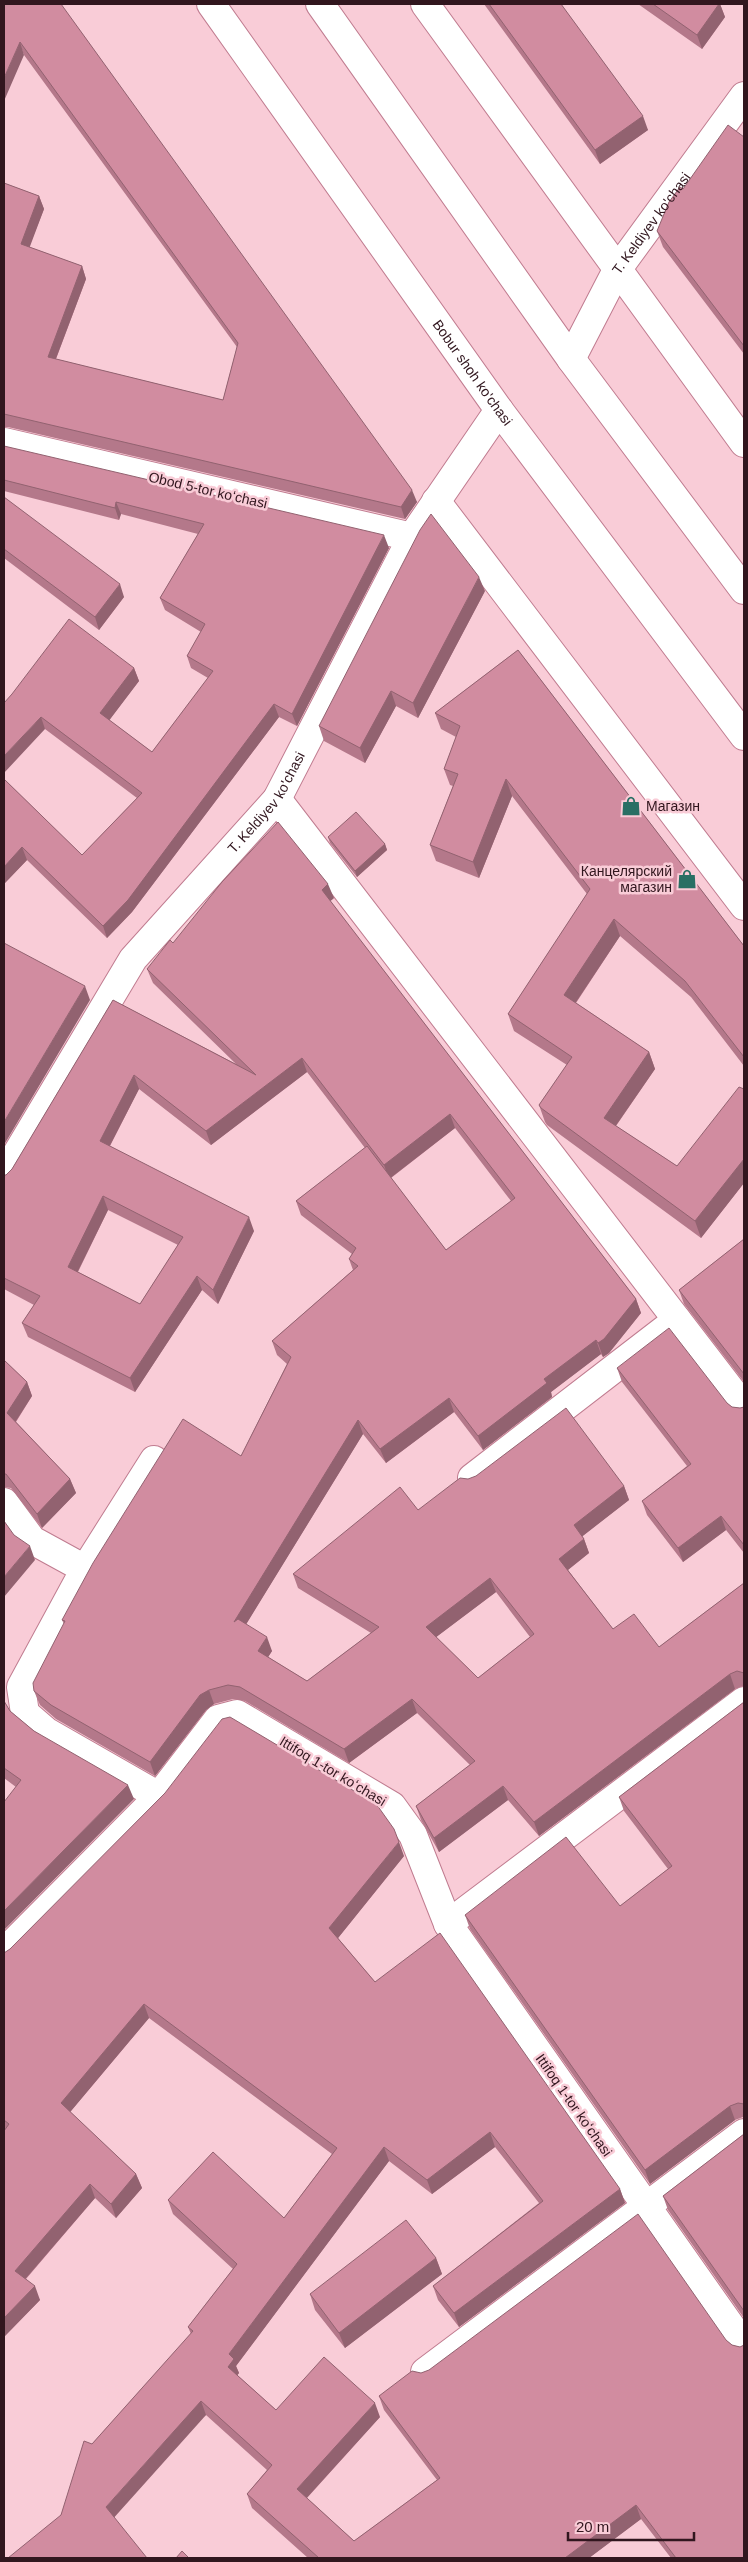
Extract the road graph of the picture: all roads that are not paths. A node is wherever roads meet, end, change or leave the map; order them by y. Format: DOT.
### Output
graph roads {
  1 [pos="210,4"];
  2 [pos="320,4"];
  3 [pos="425,4"];
  4 [pos="744,96"];
  5 [pos="617,270"];
  6 [pos="571,359"];
  7 [pos="499,410"];
  8 [pos="4,442"];
  9 [pos="744,443"];
  10 [pos="436,501"];
  11 [pos="412,537"];
  12 [pos="744,588"];
  13 [pos="744,736"];
  14 [pos="277,799"];
  15 [pos="744,906"];
  16 [pos="4,1175"];
  17 [pos="677,1320"];
  18 [pos="744,1407"];
  19 [pos="154,1460"];
  20 [pos="472,1478"];
  21 [pos="4,1502"];
  22 [pos="85,1569"];
  23 [pos="744,1701"];
  24 [pos="158,1796"];
  25 [pos="448,1924"];
  26 [pos="4,1952"];
  27 [pos="744,2133"];
  28 [pos="646,2207"];
  29 [pos="744,2345"];
  30 [pos="425,2372"];
  1 -- 7 [label="street, Bobur shoh ko'chasi"];
  2 -- 6 [label="street"];
  3 -- 5 [label="street"];
  4 -- 5 [label="street, T. Keldiyev ko'chasi"];
  5 -- 6 [label="street, T. Keldiyev ko'chasi"];
  5 -- 9 [label="street"];
  6 -- 12 [label="street"];
  7 -- 10 [label="street, T. Keldiyev ko'chasi"];
  7 -- 13 [label="street, Bobur shoh ko'chasi"];
  8 -- 11 [label="street, Obod 5-tor koʻchasi"];
  10 -- 11 [label="street, T. Keldiyev ko'chasi"];
  10 -- 15 [label="street"];
  11 -- 14 [label="street, T. Keldiyev ko'chasi"];
  14 -- 16 [label="street, T. Keldiyev ko'chasi"];
  14 -- 17 [label="street"];
  17 -- 18 [label="street"];
  17 -- 20 [label="street"];
  19 -- 22 [label="street"];
  21 -- 22 [label="street"];
  22 -- 24 [label="street"];
  23 -- 25 [label="street"];
  24 -- 25 [label="street, Ittifoq 1-tor koʻchasi"];
  24 -- 26 [label="street, Ittifoq 1-tor koʻchasi"];
  25 -- 28 [label="street, Ittifoq 1-tor koʻchasi"];
  27 -- 28 [label="street"];
  28 -- 29 [label="street, Ittifoq 1-tor koʻchasi"];
  28 -- 30 [label="street"];
}
